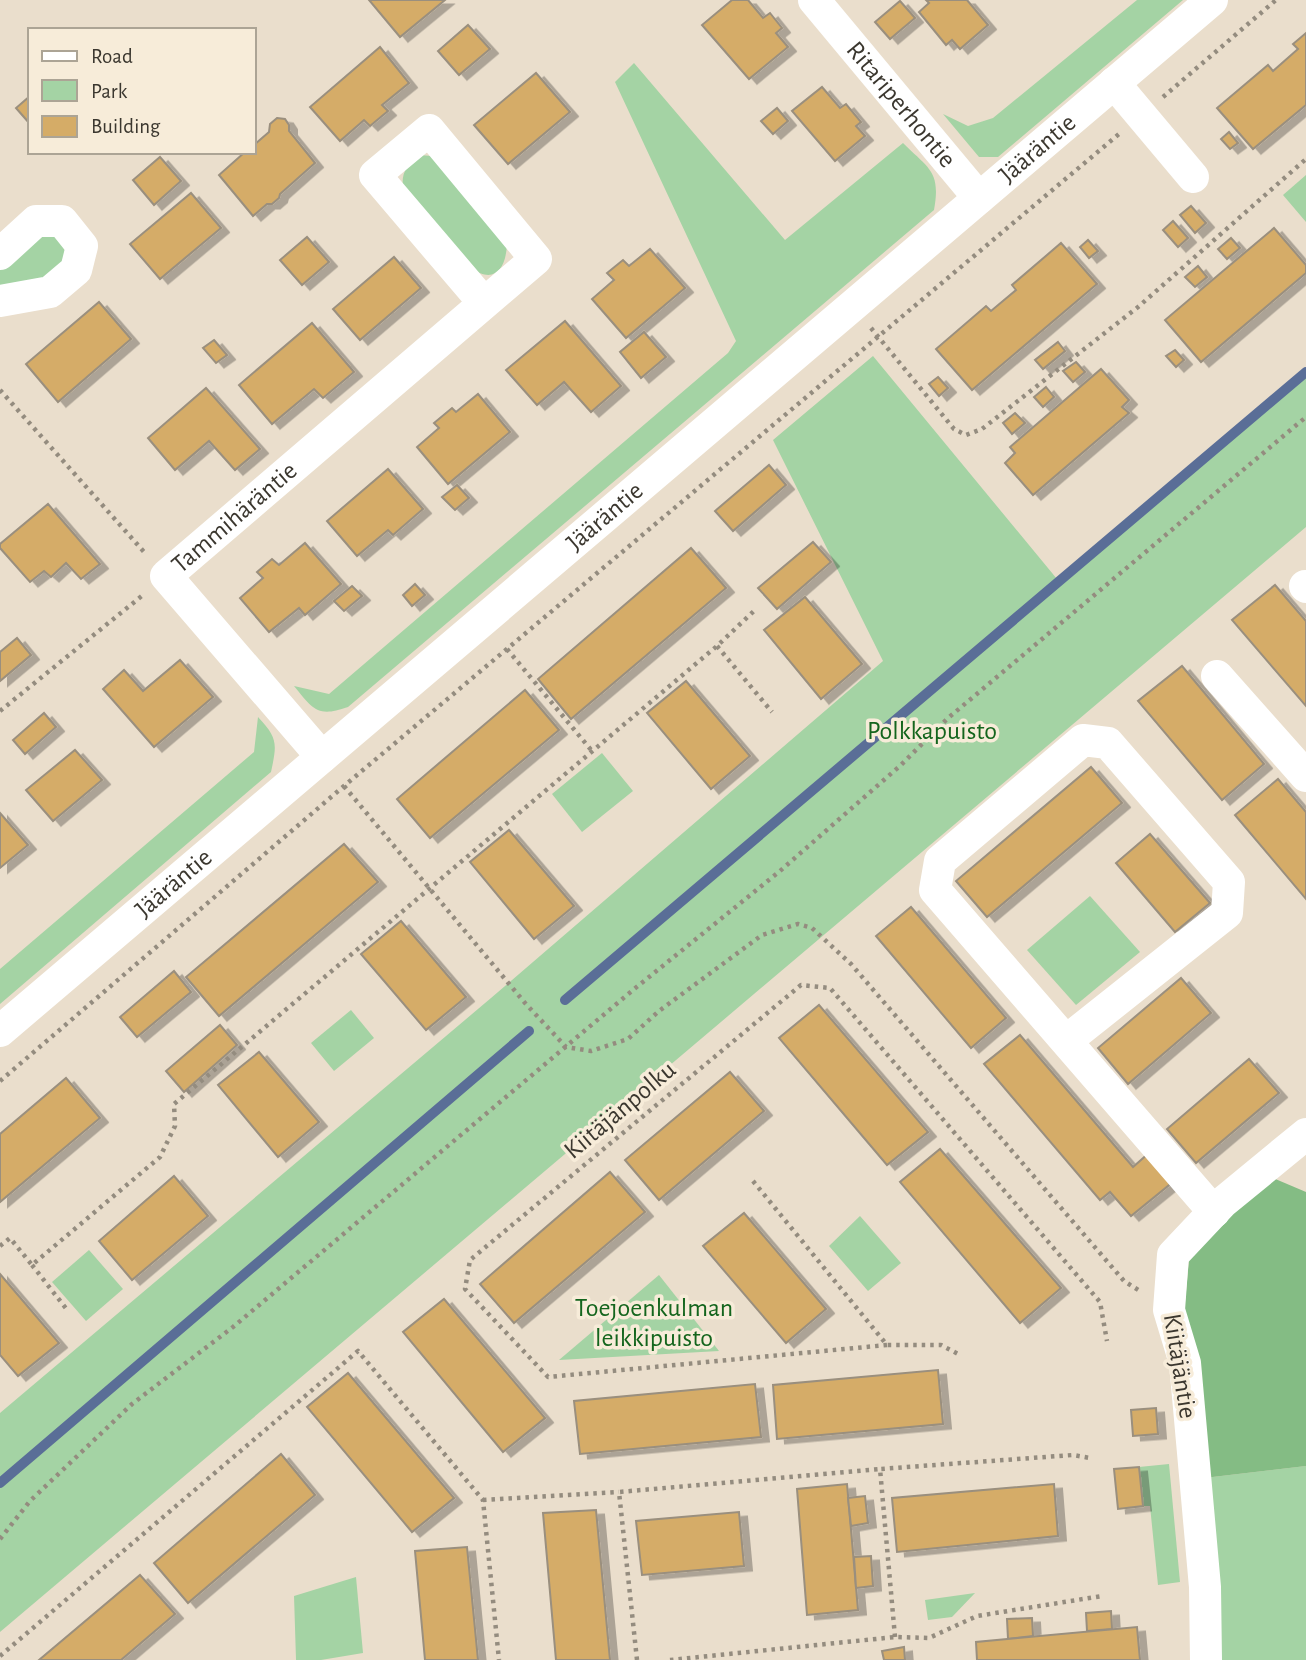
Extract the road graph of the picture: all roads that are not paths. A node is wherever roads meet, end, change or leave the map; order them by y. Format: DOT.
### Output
graph roads {
  1 [pos="1212,0"];
  2 [pos="826,4"];
  3 [pos="1114,83"];
  4 [pos="1193,177"];
  5 [pos="979,198"];
  6 [pos="0,254"];
  7 [pos="0,302"];
  8 [pos="484,303"];
  9 [pos="1217,676"];
  10 [pos="323,757"];
  11 [pos="1306,776"];
  12 [pos="0,1031"];
  13 [pos="1066,1041"];
  14 [pos="1306,1134"];
  15 [pos="1292,1160"];
  16 [pos="1214,1212"];
  17 [pos="1206,1660"];
  1 -- 3 [label="street, Jääräntie"];
  2 -- 5 [label="street, Ritariperhontie"];
  3 -- 4 [label="street"];
  3 -- 5 [label="street, Jääräntie"];
  5 -- 10 [label="street, Jääräntie"];
  6 -- 7 [label="street"];
  8 -- 8 [label="street, Tammihäräntie"];
  8 -- 10 [label="street, Tammihäräntie"];
  9 -- 11 [label="street"];
  10 -- 12 [label="street, Jääräntie"];
  13 -- 13 [label="street"];
  13 -- 16 [label="street"];
  14 -- 15 [label="street, Kiitäjäntie"];
  15 -- 16 [label="street, Kiitäjäntie"];
  16 -- 17 [label="street, Kiitäjäntie"];
}
